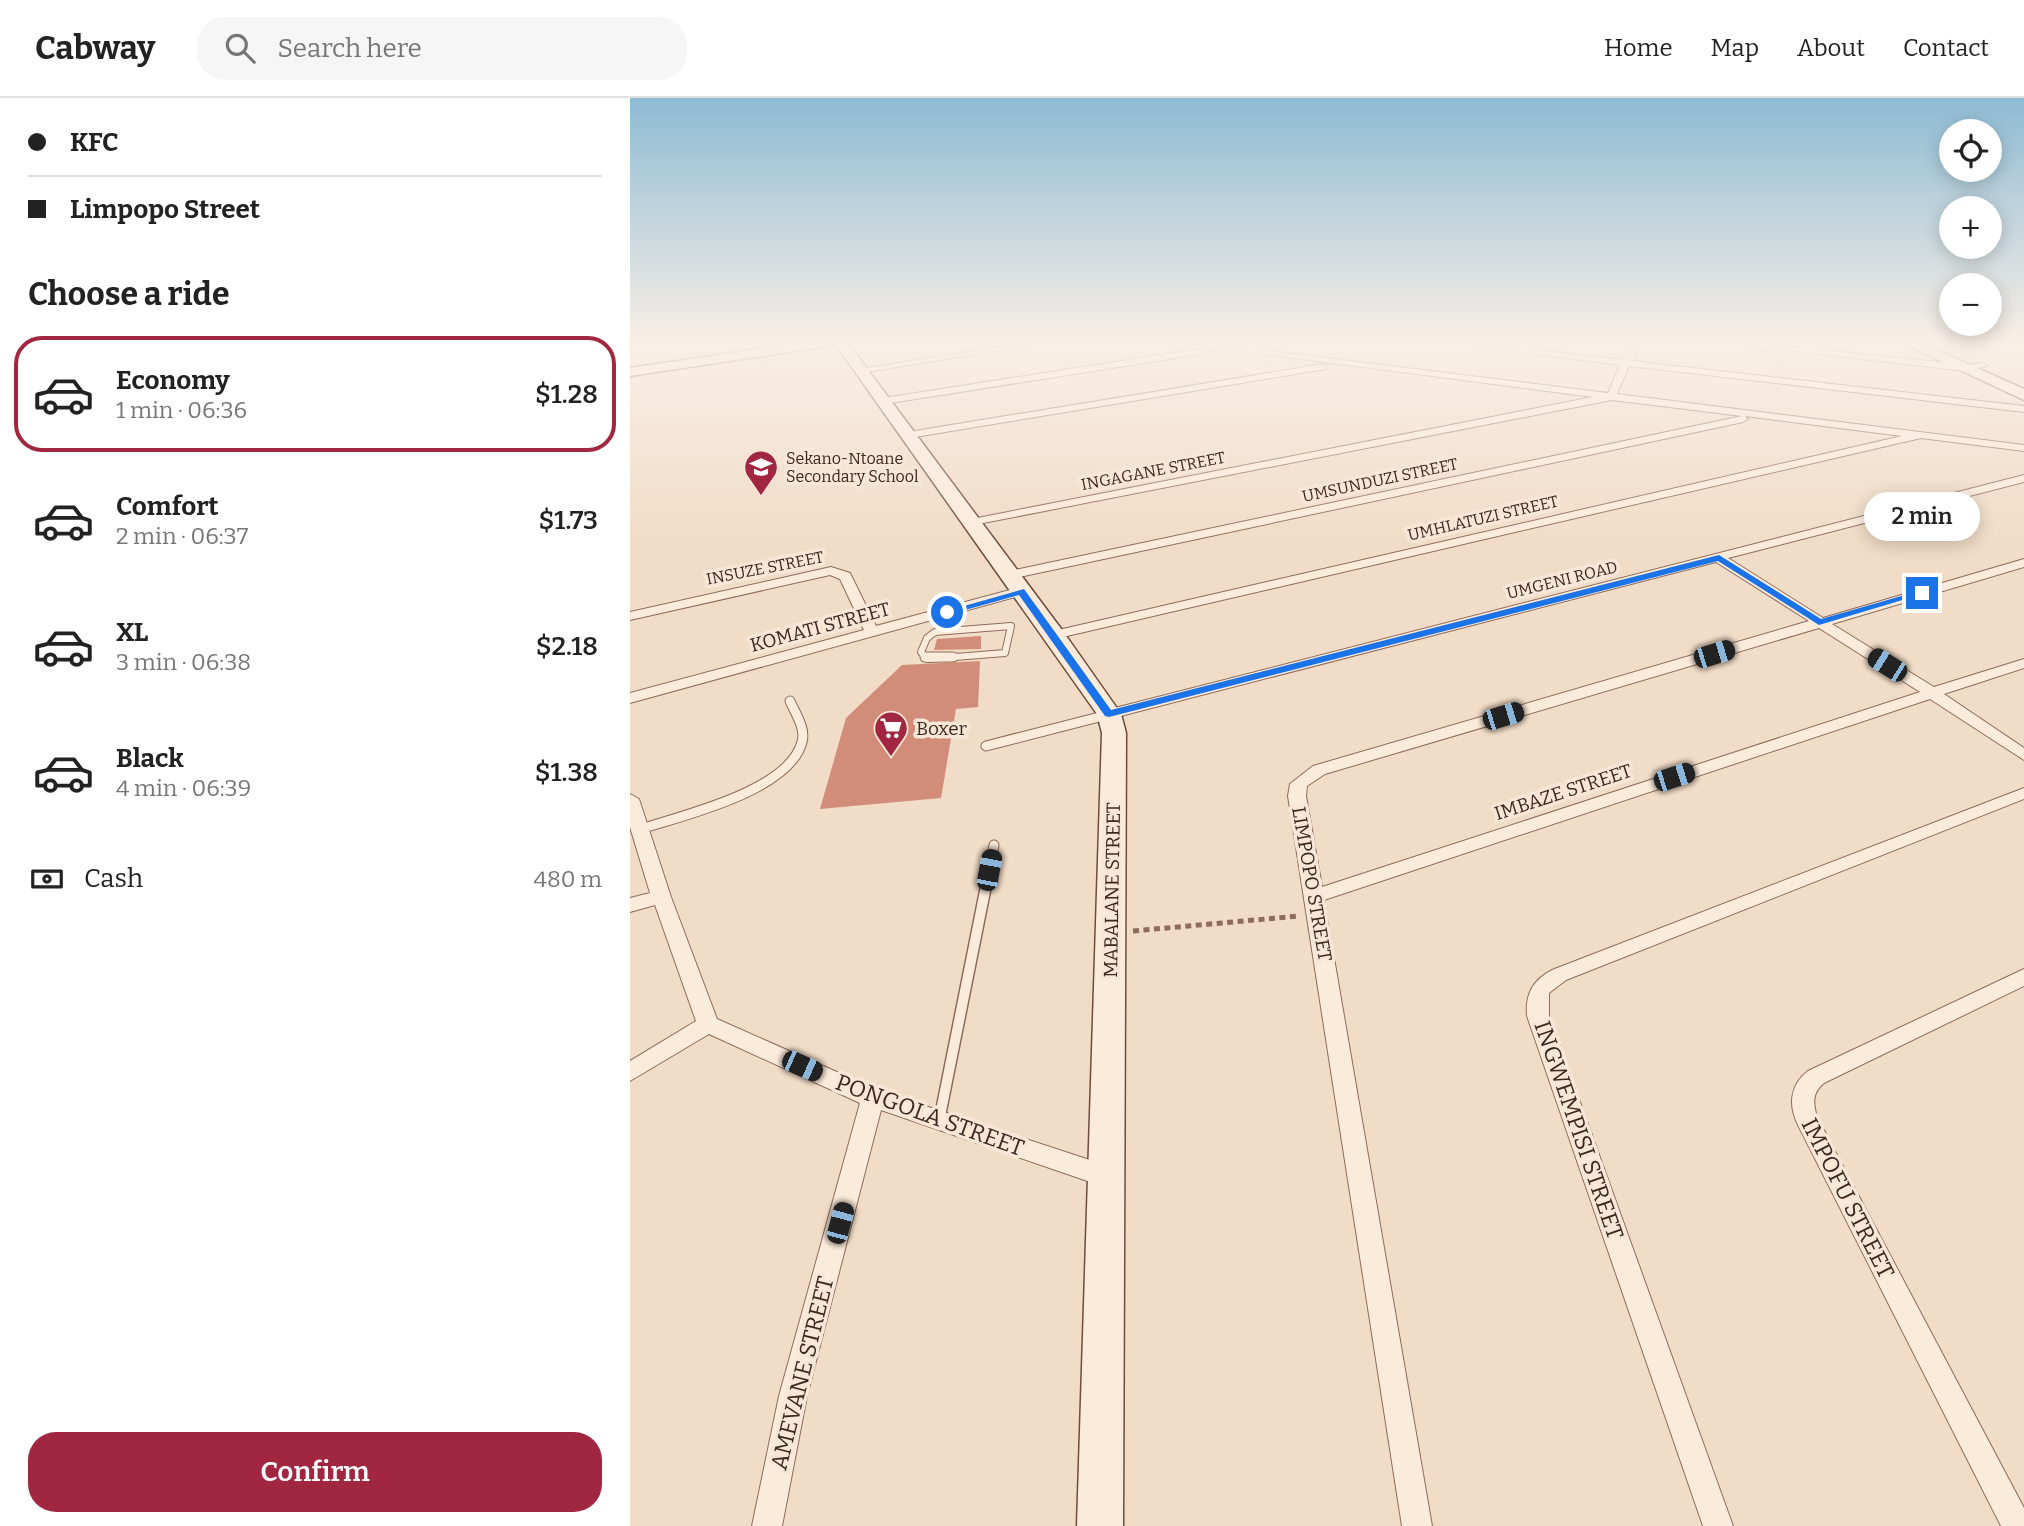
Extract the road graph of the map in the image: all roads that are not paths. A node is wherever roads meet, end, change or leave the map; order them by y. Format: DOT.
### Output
graph roads {
  1 [pos="890,409"];
  2 [pos="1071,409"];
  3 [pos="1552,409"];
  4 [pos="1700,409"];
  5 [pos="1756,416"];
  6 [pos="909,435"];
  7 [pos="1921,435"];
  8 [pos="2024,448"];
  9 [pos="2024,478"];
  10 [pos="972,523"];
  11 [pos="1719,558"];
  12 [pos="2024,563"];
  13 [pos="1016,583"];
  14 [pos="630,616"];
  15 [pos="1819,622"];
  16 [pos="872,632"];
  17 [pos="1054,635"];
  18 [pos="1005,653"];
  19 [pos="2024,663"];
  20 [pos="1932,693"];
  21 [pos="630,698"];
  22 [pos="789,701"];
  23 [pos="1109,714"];
  24 [pos="986,746"];
  25 [pos="2024,755"];
  26 [pos="2024,793"];
  27 [pos="630,799"];
  28 [pos="641,828"];
  29 [pos="994,845"];
  30 [pos="662,897"];
  31 [pos="630,905"];
  32 [pos="1315,905"];
  33 [pos="2024,977"];
  34 [pos="708,1024"];
  35 [pos="630,1072"];
  36 [pos="873,1098"];
  37 [pos="939,1121"];
  38 [pos="1105,1176"];
  39 [pos="767,1526"];
  40 [pos="1100,1526"];
  41 [pos="1417,1526"];
  42 [pos="1718,1526"];
  43 [pos="2017,1526"];
  1 -- 6 [label="street, MABALANE STREET"];
  2 -- 6 [label="street"];
  3 -- 10 [label="street, INGAGANE STREET"];
  4 -- 5 [label="street"];
  5 -- 7 [label="street"];
  5 -- 13 [label="street, UMSUNDUZI STREET"];
  6 -- 10 [label="street, MABALANE STREET"];
  7 -- 8 [label="street"];
  7 -- 17 [label="street, UMHLATUZI STREET"];
  9 -- 11 [label="street, UMGENI ROAD"];
  10 -- 13 [label="street, MABALANE STREET"];
  11 -- 15 [label="street"];
  11 -- 23 [label="street, UMGENI ROAD"];
  12 -- 15 [label="street, LIMPOPO STREET"];
  13 -- 16 [label="street, KOMATI STREET"];
  13 -- 17 [label="street, MABALANE STREET"];
  14 -- 16 [label="street, INSUZE STREET"];
  15 -- 20 [label="street"];
  15 -- 32 [label="street, LIMPOPO STREET"];
  16 -- 21 [label="street, KOMATI STREET"];
  17 -- 23 [label="street, MABALANE STREET"];
  18 -- 18 [label="lane"];
  19 -- 20 [label="street, IMBAZE STREET"];
  20 -- 25 [label="street"];
  20 -- 32 [label="street, IMBAZE STREET"];
  22 -- 28 [label="lane"];
  23 -- 24 [label="lane"];
  23 -- 38 [label="street, MABALANE STREET"];
  26 -- 42 [label="street, INGWEMPISI STREET"];
  27 -- 28 [label="street"];
  28 -- 30 [label="street"];
  29 -- 37 [label="lane"];
  30 -- 31 [label="street"];
  30 -- 34 [label="street"];
  32 -- 41 [label="street, LIMPOPO STREET"];
  33 -- 43 [label="street, IMPOFU STREET"];
  34 -- 35 [label="street"];
  34 -- 36 [label="street, PONGOLA STREET"];
  36 -- 37 [label="street, PONGOLA STREET"];
  36 -- 39 [label="street, AMEVANE STREET"];
  37 -- 38 [label="street, PONGOLA STREET"];
  38 -- 40 [label="street, MABALANE STREET"];
}
